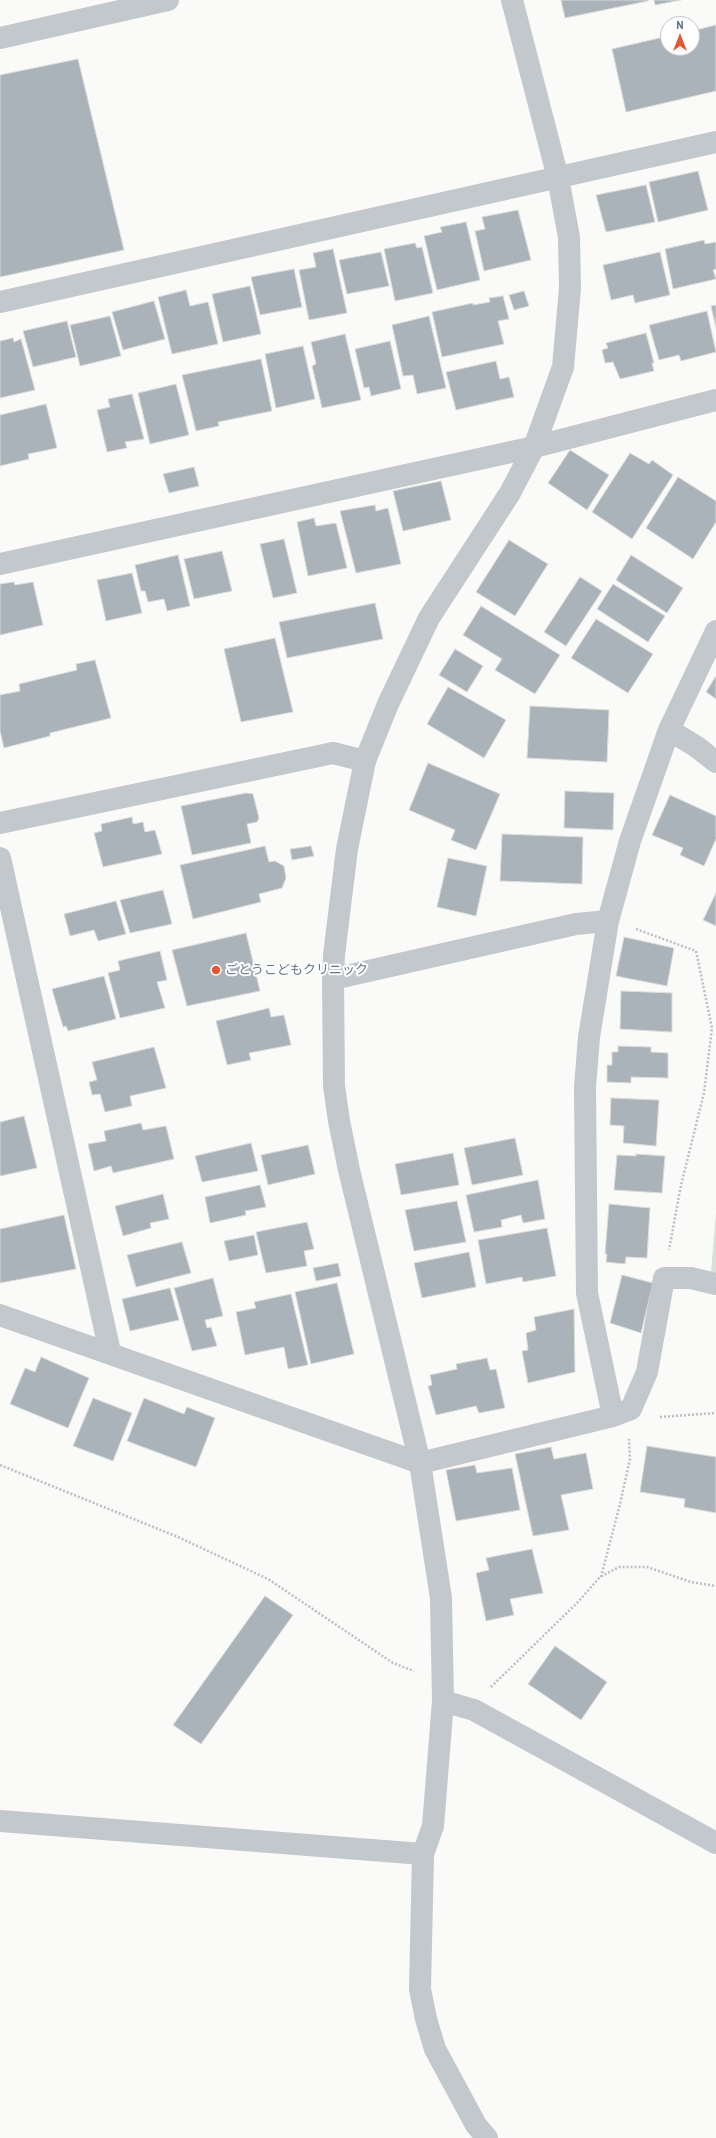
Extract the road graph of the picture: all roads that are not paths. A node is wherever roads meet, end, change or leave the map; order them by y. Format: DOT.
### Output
graph roads {
  1 [pos="168,0"];
  2 [pos="512,0"];
  3 [pos="0,38"];
  4 [pos="716,142"];
  5 [pos="558,178"];
  6 [pos="0,302"];
  7 [pos="716,400"];
  8 [pos="534,447"];
  9 [pos="0,564"];
  10 [pos="716,631"];
  11 [pos="670,730"];
  12 [pos="365,761"];
  13 [pos="716,762"];
  14 [pos="0,823"];
  15 [pos="0,858"];
  16 [pos="608,921"];
  17 [pos="333,979"];
  18 [pos="716,1284"];
  19 [pos="0,1315"];
  20 [pos="110,1352"];
  21 [pos="621,1413"];
  22 [pos="420,1463"];
  23 [pos="443,1701"];
  24 [pos="0,1821"];
  25 [pos="716,1843"];
  26 [pos="423,1854"];
  27 [pos="487,2138"];
  1 -- 3 [label="street"];
  2 -- 5 [label="street"];
  4 -- 5 [label="street"];
  5 -- 6 [label="street"];
  5 -- 8 [label="street"];
  7 -- 8 [label="street"];
  8 -- 9 [label="street"];
  8 -- 12 [label="street"];
  10 -- 11 [label="street"];
  11 -- 13 [label="street"];
  11 -- 16 [label="street"];
  12 -- 14 [label="street"];
  12 -- 17 [label="street"];
  15 -- 20 [label="street"];
  16 -- 17 [label="street"];
  16 -- 21 [label="street"];
  17 -- 22 [label="street"];
  18 -- 21 [label="street"];
  19 -- 20 [label="street"];
  20 -- 22 [label="street"];
  21 -- 22 [label="street"];
  22 -- 23 [label="street"];
  23 -- 25 [label="street"];
  23 -- 26 [label="street"];
  24 -- 26 [label="street"];
  26 -- 27 [label="street"];
}
